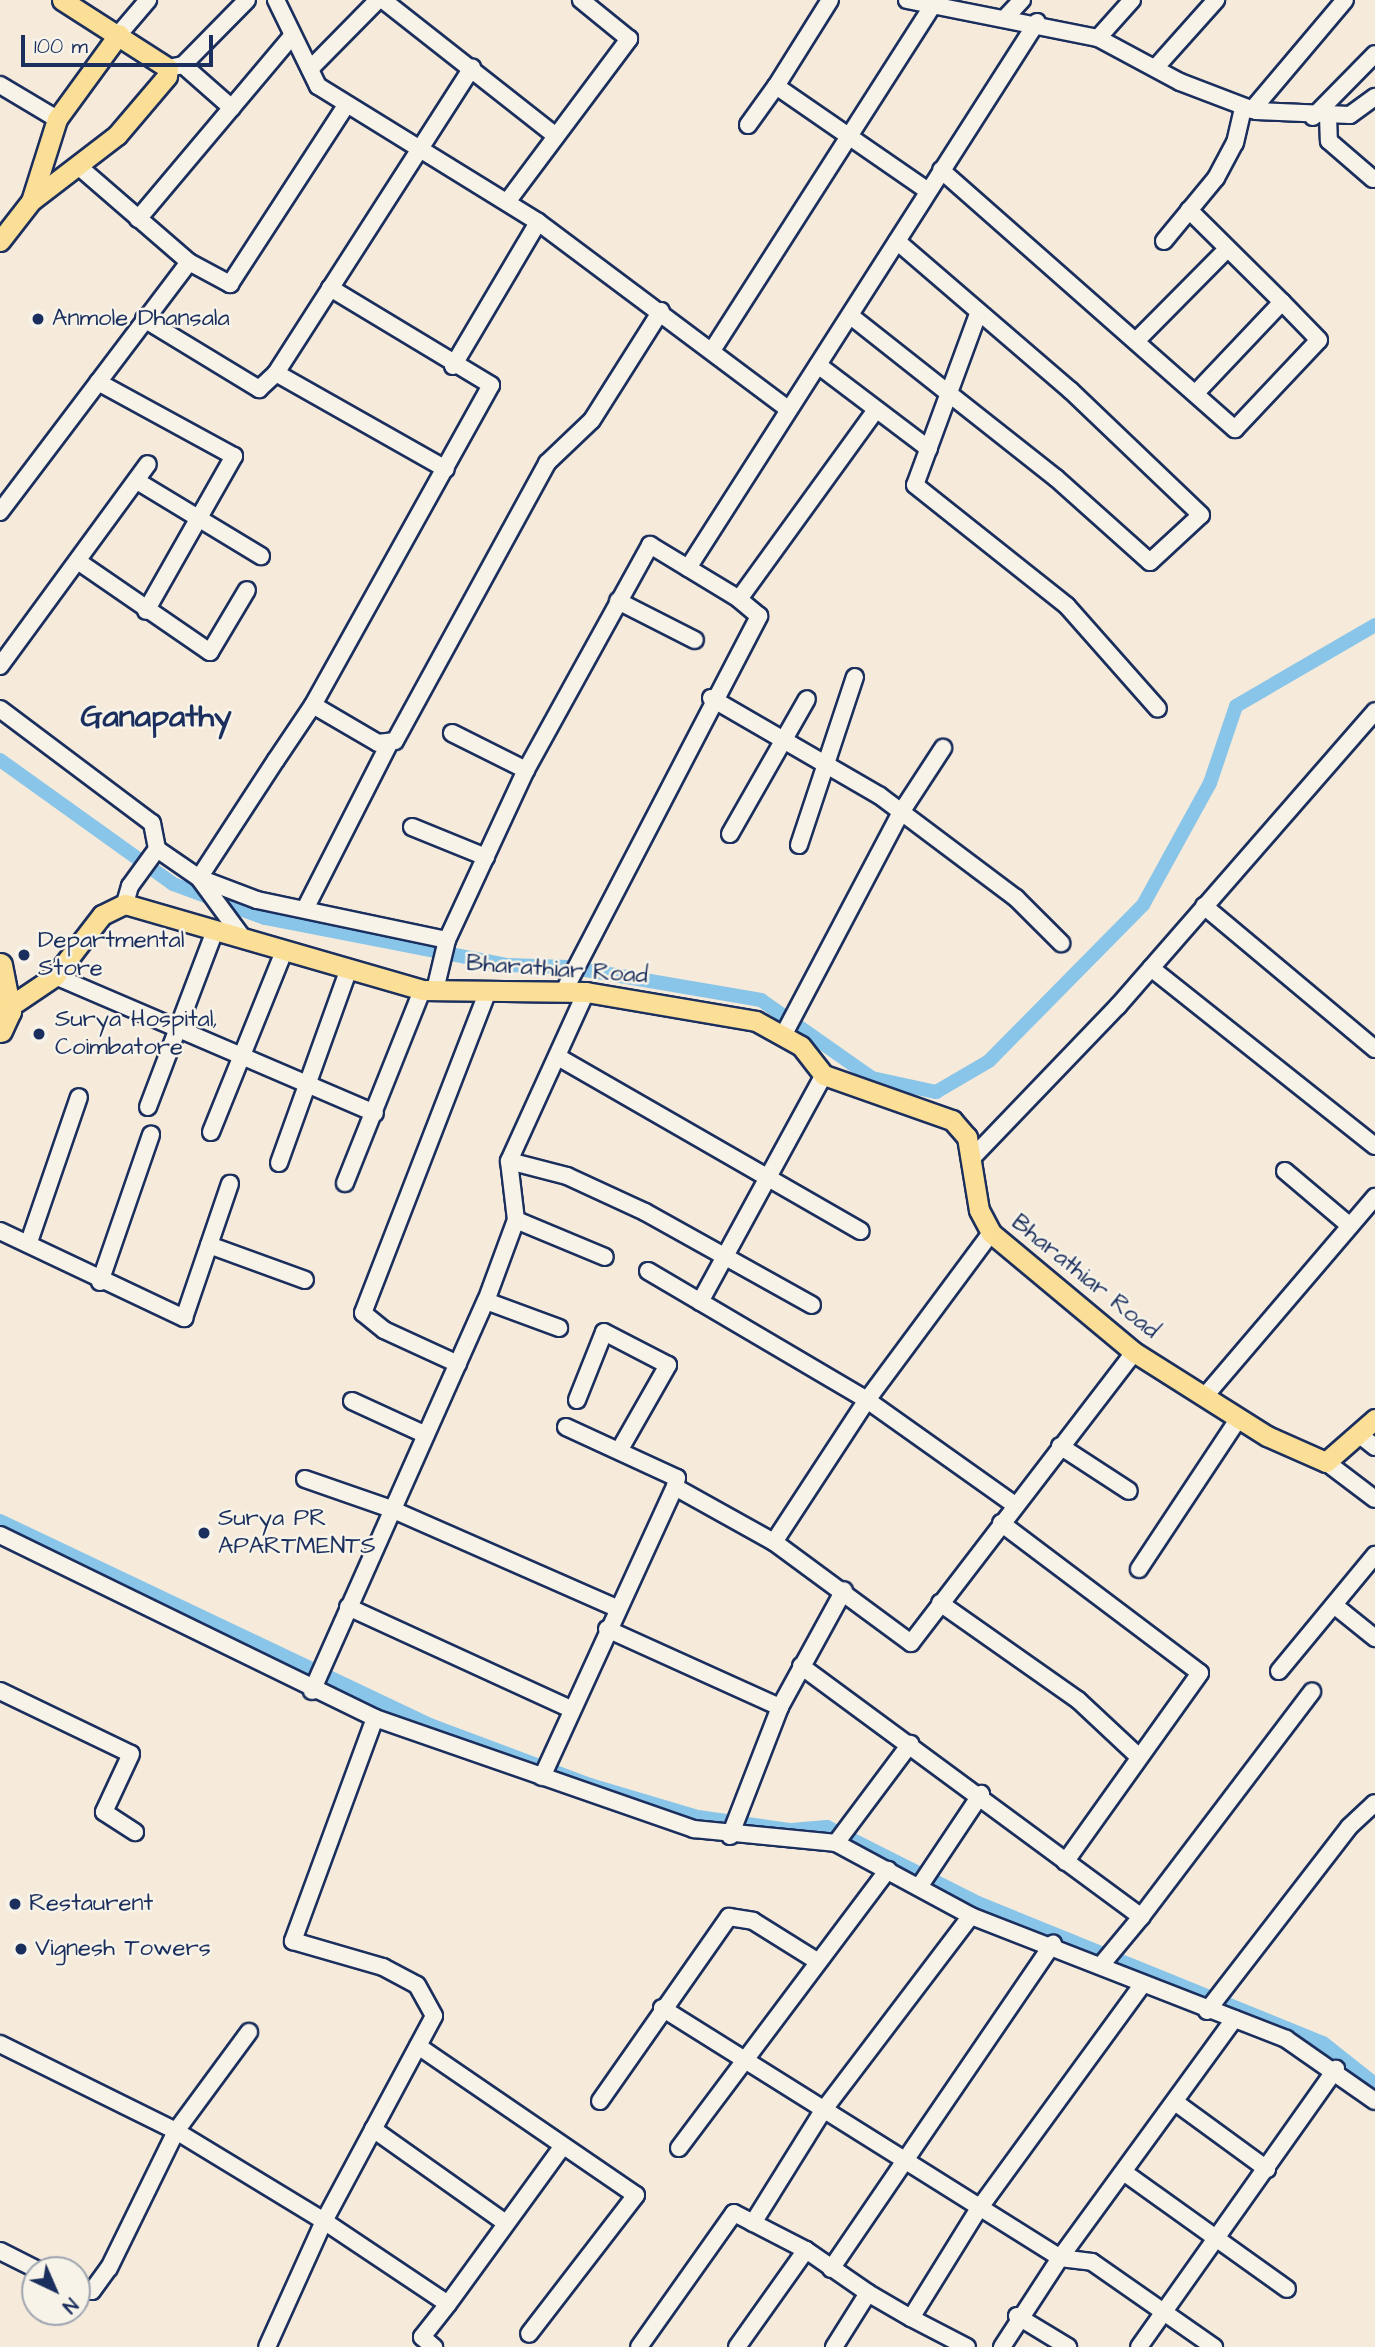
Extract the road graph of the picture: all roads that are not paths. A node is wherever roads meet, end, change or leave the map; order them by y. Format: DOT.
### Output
graph roads {
  1 [pos="62,0"];
  2 [pos="148,0"];
  3 [pos="247,0"];
  4 [pos="276,0"];
  5 [pos="381,0"];
  6 [pos="581,0"];
  7 [pos="830,0"];
  8 [pos="907,0"];
  9 [pos="1022,0"];
  10 [pos="1132,0"];
  11 [pos="1216,0"];
  12 [pos="1345,0"];
  13 [pos="934,3"];
  14 [pos="1007,16"];
  15 [pos="1037,22"];
  16 [pos="119,34"];
  17 [pos="291,37"];
  18 [pos="1098,38"];
  19 [pos="1375,54"];
  20 [pos="1157,66"];
  21 [pos="175,67"];
  22 [pos="472,68"];
  23 [pos="310,69"];
  24 [pos="0,85"];
  25 [pos="776,86"];
  26 [pos="1375,97"];
  27 [pos="345,107"];
  28 [pos="232,108"];
  29 [pos="1247,109"];
  30 [pos="1321,117"];
  31 [pos="57,119"];
  32 [pos="748,125"];
  33 [pos="556,136"];
  34 [pos="853,136"];
  35 [pos="416,149"];
  36 [pos="78,166"];
  37 [pos="941,170"];
  38 [pos="1373,179"];
  39 [pos="928,191"];
  40 [pos="31,201"];
  41 [pos="507,202"];
  42 [pos="1189,211"];
  43 [pos="138,219"];
  44 [pos="538,222"];
  45 [pos="0,241"];
  46 [pos="897,241"];
  47 [pos="1164,241"];
  48 [pos="1227,250"];
  49 [pos="189,262"];
  50 [pos="330,288"];
  51 [pos="1282,302"];
  52 [pos="661,311"];
  53 [pos="978,314"];
  54 [pos="852,317"];
  55 [pos="144,319"];
  56 [pos="1137,340"];
  57 [pos="713,349"];
  58 [pos="818,365"];
  59 [pos="453,366"];
  60 [pos="276,373"];
  61 [pos="98,382"];
  62 [pos="1197,392"];
  63 [pos="951,396"];
  64 [pos="787,408"];
  65 [pos="875,411"];
  66 [pos="929,449"];
  67 [pos="148,464"];
  68 [pos="446,468"];
  69 [pos="137,481"];
  70 [pos="0,512"];
  71 [pos="197,514"];
  72 [pos="261,555"];
  73 [pos="79,562"];
  74 [pos="688,568"];
  75 [pos="247,590"];
  76 [pos="739,599"];
  77 [pos="618,601"];
  78 [pos="146,611"];
  79 [pos="695,640"];
  80 [pos="0,666"];
  81 [pos="855,677"];
  82 [pos="711,698"];
  83 [pos="807,699"];
  84 [pos="313,705"];
  85 [pos="0,709"];
  86 [pos="1158,709"];
  87 [pos="1375,711"];
  88 [pos="452,733"];
  89 [pos="784,736"];
  90 [pos="388,746"];
  91 [pos="943,748"];
  92 [pos="828,763"];
  93 [pos="526,770"];
  94 [pos="900,814"];
  95 [pos="412,827"];
  96 [pos="730,834"];
  97 [pos="799,845"];
  98 [pos="157,849"];
  99 [pos="486,858"];
  100 [pos="199,879"];
  101 [pos="128,895"];
  102 [pos="1204,906"];
  103 [pos="305,909"];
  104 [pos="215,930"];
  105 [pos="242,938"];
  106 [pos="447,941"];
  107 [pos="1061,943"];
  108 [pos="284,951"];
  109 [pos="0,965"];
  110 [pos="1151,968"];
  111 [pos="348,971"];
  112 [pos="55,976"];
  113 [pos="432,986"];
  114 [pos="488,990"];
  115 [pos="564,991"];
  116 [pos="586,992"];
  117 [pos="3,1018"];
  118 [pos="178,1030"];
  119 [pos="784,1033"];
  120 [pos="1375,1049"];
  121 [pos="238,1055"];
  122 [pos="558,1057"];
  123 [pos="824,1075"];
  124 [pos="307,1084"];
  125 [pos="79,1097"];
  126 [pos="148,1107"];
  127 [pos="375,1114"];
  128 [pos="211,1132"];
  129 [pos="151,1135"];
  130 [pos="1375,1146"];
  131 [pos="972,1158"];
  132 [pos="509,1161"];
  133 [pos="279,1163"];
  134 [pos="1285,1171"];
  135 [pos="766,1175"];
  136 [pos="230,1184"];
  137 [pos="345,1184"];
  138 [pos="1375,1197"];
  139 [pos="516,1220"];
  140 [pos="1350,1226"];
  141 [pos="0,1231"];
  142 [pos="861,1231"];
  143 [pos="991,1233"];
  144 [pos="29,1242"];
  145 [pos="209,1245"];
  146 [pos="721,1256"];
  147 [pos="605,1257"];
  148 [pos="648,1271"];
  149 [pos="304,1280"];
  150 [pos="100,1282"];
  151 [pos="486,1301"];
  152 [pos="700,1302"];
  153 [pos="812,1306"];
  154 [pos="559,1328"];
  155 [pos="1134,1352"];
  156 [pos="458,1364"];
  157 [pos="1205,1396"];
  158 [pos="577,1400"];
  159 [pos="867,1400"];
  160 [pos="352,1401"];
  161 [pos="1239,1418"];
  162 [pos="1375,1419"];
  163 [pos="566,1427"];
  164 [pos="426,1435"];
  165 [pos="1368,1441"];
  166 [pos="1060,1446"];
  167 [pos="620,1449"];
  168 [pos="1326,1462"];
  169 [pos="305,1479"];
  170 [pos="675,1487"];
  171 [pos="1129,1491"];
  172 [pos="1375,1499"];
  173 [pos="1015,1505"];
  174 [pos="391,1508"];
  175 [pos="1001,1523"];
  176 [pos="0,1535"];
  177 [pos="774,1542"];
  178 [pos="1375,1555"];
  179 [pos="1139,1569"];
  180 [pos="844,1590"];
  181 [pos="940,1603"];
  182 [pos="1334,1605"];
  183 [pos="348,1606"];
  184 [pos="617,1608"];
  185 [pos="607,1629"];
  186 [pos="1375,1638"];
  187 [pos="801,1666"];
  188 [pos="1279,1671"];
  189 [pos="0,1691"];
  190 [pos="312,1691"];
  191 [pos="1312,1692"];
  192 [pos="780,1707"];
  193 [pos="571,1709"];
  194 [pos="375,1718"];
  195 [pos="910,1744"];
  196 [pos="1139,1757"];
  197 [pos="542,1776"];
  198 [pos="981,1794"];
  199 [pos="1375,1802"];
  200 [pos="135,1832"];
  201 [pos="731,1835"];
  202 [pos="837,1842"];
  203 [pos="1065,1862"];
  204 [pos="888,1870"];
  205 [pos="919,1887"];
  206 [pos="971,1916"];
  207 [pos="1141,1917"];
  208 [pos="1053,1944"];
  209 [pos="817,1961"];
  210 [pos="1102,1964"];
  211 [pos="1143,1984"];
  212 [pos="662,2008"];
  213 [pos="1207,2010"];
  214 [pos="1234,2019"];
  215 [pos="249,2032"];
  216 [pos="0,2045"];
  217 [pos="418,2046"];
  218 [pos="746,2059"];
  219 [pos="1336,2069"];
  220 [pos="600,2101"];
  221 [pos="1375,2101"];
  222 [pos="1175,2102"];
  223 [pos="822,2112"];
  224 [pos="373,2129"];
  225 [pos="176,2131"];
  226 [pos="563,2146"];
  227 [pos="679,2148"];
  228 [pos="905,2165"];
  229 [pos="1267,2169"];
  230 [pos="1125,2174"];
  231 [pos="978,2210"];
  232 [pos="324,2221"];
  233 [pos="753,2222"];
  234 [pos="506,2223"];
  235 [pos="1215,2240"];
  236 [pos="806,2250"];
  237 [pos="0,2251"];
  238 [pos="1060,2258"];
  239 [pos="21,2262"];
  240 [pos="831,2269"];
  241 [pos="1287,2290"];
  242 [pos="91,2291"];
  243 [pos="869,2293"];
  244 [pos="448,2304"];
  245 [pos="1163,2310"];
  246 [pos="1017,2316"];
  247 [pos="911,2318"];
  248 [pos="529,2334"];
  249 [pos="956,2344"];
  250 [pos="267,2347"];
  251 [pos="434,2347"];
  252 [pos="639,2347"];
  253 [pos="737,2347"];
  254 [pos="834,2347"];
  255 [pos="1003,2347"];
  256 [pos="1068,2347"];
  257 [pos="1139,2347"];
  258 [pos="1214,2347"];
  1 -- 16 [label="main road"];
  2 -- 16 [label="street"];
  3 -- 21 [label="street"];
  4 -- 17 [label="street"];
  5 -- 22 [label="street"];
  5 -- 23 [label="street"];
  6 -- 33 [label="street"];
  7 -- 25 [label="street"];
  8 -- 13 [label="street"];
  9 -- 14 [label="street"];
  10 -- 18 [label="street"];
  11 -- 20 [label="street"];
  12 -- 29 [label="street"];
  13 -- 14 [label="street"];
  13 -- 34 [label="street"];
  14 -- 15 [label="street"];
  15 -- 18 [label="street"];
  15 -- 37 [label="street"];
  16 -- 21 [label="main road"];
  16 -- 31 [label="main road"];
  17 -- 23 [label="street"];
  17 -- 28 [label="street"];
  18 -- 20 [label="street"];
  19 -- 30 [label="street"];
  20 -- 29 [label="street"];
  21 -- 28 [label="street"];
  21 -- 36 [label="main road"];
  22 -- 33 [label="street"];
  22 -- 35 [label="street"];
  23 -- 27 [label="street"];
  24 -- 31 [label="street"];
  25 -- 32 [label="street"];
  25 -- 34 [label="street"];
  26 -- 30 [label="street"];
  27 -- 35 [label="street"];
  27 -- 49 [label="street"];
  28 -- 43 [label="street"];
  29 -- 30 [label="street"];
  29 -- 42 [label="street"];
  30 -- 38 [label="street"];
  31 -- 40 [label="main road"];
  33 -- 41 [label="street"];
  34 -- 39 [label="street"];
  34 -- 57 [label="street"];
  35 -- 41 [label="street"];
  35 -- 50 [label="street"];
  36 -- 40 [label="main road"];
  36 -- 43 [label="street"];
  37 -- 39 [label="street"];
  37 -- 56 [label="street"];
  39 -- 46 [label="street"];
  40 -- 45 [label="main road"];
  41 -- 44 [label="street"];
  42 -- 47 [label="street"];
  42 -- 48 [label="street"];
  43 -- 49 [label="street"];
  44 -- 52 [label="street"];
  44 -- 59 [label="street"];
  46 -- 53 [label="street"];
  46 -- 54 [label="street"];
  48 -- 51 [label="street"];
  48 -- 56 [label="street"];
  49 -- 55 [label="street"];
  50 -- 59 [label="street"];
  50 -- 60 [label="street"];
  51 -- 62 [label="street"];
  51 -- 62 [label="street"];
  52 -- 57 [label="street"];
  52 -- 90 [label="street"];
  53 -- 63 [label="street"];
  53 -- 63 [label="street"];
  54 -- 58 [label="street"];
  54 -- 63 [label="street"];
  55 -- 60 [label="street"];
  55 -- 61 [label="street"];
  56 -- 62 [label="street"];
  57 -- 64 [label="street"];
  58 -- 64 [label="street"];
  58 -- 65 [label="street"];
  59 -- 68 [label="street"];
  60 -- 68 [label="street"];
  61 -- 70 [label="street"];
  61 -- 71 [label="street"];
  63 -- 66 [label="street"];
  64 -- 74 [label="street"];
  65 -- 66 [label="street"];
  65 -- 76 [label="street"];
  66 -- 86 [label="street"];
  67 -- 69 [label="street"];
  68 -- 84 [label="street"];
  69 -- 71 [label="street"];
  69 -- 73 [label="street"];
  71 -- 72 [label="street"];
  71 -- 78 [label="street"];
  73 -- 78 [label="street"];
  73 -- 80 [label="street"];
  74 -- 76 [label="street"];
  74 -- 77 [label="street"];
  75 -- 78 [label="street"];
  76 -- 82 [label="street"];
  77 -- 79 [label="street"];
  77 -- 93 [label="street"];
  81 -- 92 [label="street"];
  82 -- 89 [label="street"];
  82 -- 115 [label="street"];
  83 -- 89 [label="street"];
  84 -- 90 [label="street"];
  84 -- 100 [label="street"];
  85 -- 98 [label="street"];
  87 -- 102 [label="street"];
  88 -- 93 [label="street"];
  89 -- 92 [label="street"];
  89 -- 96 [label="street"];
  90 -- 103 [label="street"];
  91 -- 94 [label="street"];
  92 -- 94 [label="street"];
  92 -- 97 [label="street"];
  93 -- 99 [label="street"];
  94 -- 107 [label="street"];
  94 -- 119 [label="street"];
  95 -- 99 [label="street"];
  98 -- 100 [label="street"];
  98 -- 101 [label="street"];
  99 -- 106 [label="street"];
  100 -- 103 [label="street"];
  100 -- 105 [label="street"];
  101 -- 104 [label="main road, Bharathiar Road"];
  101 -- 112 [label="main road"];
  102 -- 110 [label="street"];
  102 -- 120 [label="street"];
  103 -- 106 [label="street"];
  104 -- 105 [label="main road, Bharathiar Road"];
  104 -- 118 [label="street"];
  105 -- 108 [label="main road, Bharathiar Road"];
  106 -- 113 [label="street"];
  108 -- 111 [label="main road, Bharathiar Road"];
  108 -- 121 [label="street"];
  109 -- 117 [label="highway"];
  110 -- 130 [label="street"];
  110 -- 131 [label="street"];
  111 -- 113 [label="main road, Bharathiar Road"];
  111 -- 124 [label="street"];
  112 -- 117 [label="main road"];
  112 -- 118 [label="street"];
  113 -- 114 [label="main road, Bharathiar Road"];
  113 -- 127 [label="street"];
  114 -- 115 [label="main road, Bharathiar Road"];
  114 -- 156 [label="street"];
  115 -- 116 [label="main road, Bharathiar Road"];
  116 -- 119 [label="main road, Bharathiar Road"];
  116 -- 122 [label="street"];
  118 -- 121 [label="street"];
  118 -- 126 [label="street"];
  119 -- 123 [label="main road, Bharathiar Road"];
  121 -- 124 [label="street"];
  121 -- 128 [label="street"];
  122 -- 132 [label="street"];
  122 -- 135 [label="street"];
  123 -- 131 [label="main road, Bharathiar Road"];
  123 -- 135 [label="street"];
  124 -- 127 [label="street"];
  124 -- 133 [label="street"];
  125 -- 144 [label="street"];
  127 -- 137 [label="street"];
  129 -- 150 [label="street"];
  131 -- 143 [label="main road, Bharathiar Road"];
  132 -- 139 [label="street"];
  132 -- 146 [label="street"];
  134 -- 140 [label="street"];
  135 -- 142 [label="street"];
  135 -- 146 [label="street"];
  136 -- 145 [label="street"];
  138 -- 140 [label="street"];
  139 -- 147 [label="street"];
  139 -- 151 [label="street"];
  140 -- 157 [label="street"];
  141 -- 144 [label="street"];
  143 -- 155 [label="main road, Bharathiar Road"];
  143 -- 159 [label="street"];
  144 -- 150 [label="street"];
  145 -- 149 [label="street"];
  145 -- 150 [label="street"];
  146 -- 152 [label="street"];
  146 -- 153 [label="street"];
  148 -- 152 [label="street"];
  151 -- 154 [label="street"];
  151 -- 156 [label="street"];
  152 -- 159 [label="street"];
  155 -- 157 [label="main road, Bharathiar Road"];
  155 -- 166 [label="street"];
  156 -- 164 [label="street"];
  157 -- 161 [label="main road, Bharathiar Road"];
  158 -- 167 [label="street"];
  159 -- 173 [label="street"];
  159 -- 177 [label="street"];
  160 -- 164 [label="street"];
  161 -- 168 [label="main road, Bharathiar Road"];
  161 -- 179 [label="street"];
  162 -- 165 [label="main road"];
  163 -- 167 [label="street"];
  164 -- 174 [label="street"];
  165 -- 168 [label="main road"];
  166 -- 171 [label="street"];
  166 -- 173 [label="street"];
  167 -- 170 [label="street"];
  168 -- 172 [label="street"];
  169 -- 174 [label="street"];
  170 -- 177 [label="street"];
  170 -- 184 [label="street"];
  173 -- 175 [label="street"];
  174 -- 183 [label="street"];
  174 -- 184 [label="street"];
  175 -- 181 [label="street"];
  175 -- 196 [label="street"];
  176 -- 190 [label="street"];
  177 -- 180 [label="street"];
  178 -- 182 [label="street"];
  180 -- 181 [label="street"];
  180 -- 187 [label="street"];
  181 -- 196 [label="street"];
  182 -- 186 [label="street"];
  182 -- 188 [label="street"];
  183 -- 190 [label="street"];
  183 -- 193 [label="street"];
  184 -- 185 [label="street"];
  185 -- 192 [label="street"];
  185 -- 193 [label="street"];
  187 -- 192 [label="street"];
  187 -- 195 [label="street"];
  189 -- 200 [label="street"];
  190 -- 194 [label="street"];
  191 -- 207 [label="street"];
  192 -- 201 [label="street"];
  193 -- 197 [label="street"];
  194 -- 197 [label="street"];
  194 -- 217 [label="street"];
  195 -- 198 [label="street"];
  195 -- 202 [label="street"];
  196 -- 203 [label="street"];
  197 -- 201 [label="street"];
  198 -- 203 [label="street"];
  198 -- 205 [label="street"];
  199 -- 213 [label="street"];
  201 -- 202 [label="street"];
  202 -- 204 [label="street"];
  203 -- 207 [label="street"];
  204 -- 205 [label="street"];
  204 -- 209 [label="street"];
  205 -- 206 [label="street"];
  206 -- 208 [label="street"];
  206 -- 223 [label="street"];
  207 -- 210 [label="street"];
  208 -- 210 [label="street"];
  208 -- 228 [label="street"];
  209 -- 212 [label="street"];
  209 -- 218 [label="street"];
  210 -- 211 [label="street"];
  211 -- 213 [label="street"];
  211 -- 231 [label="street"];
  212 -- 218 [label="street"];
  212 -- 220 [label="street"];
  213 -- 214 [label="street"];
  214 -- 219 [label="street"];
  214 -- 222 [label="street"];
  215 -- 225 [label="street"];
  216 -- 225 [label="street"];
  217 -- 224 [label="street"];
  217 -- 226 [label="street"];
  218 -- 223 [label="street"];
  218 -- 227 [label="street"];
  219 -- 221 [label="street"];
  219 -- 229 [label="street"];
  222 -- 229 [label="street"];
  222 -- 230 [label="street"];
  223 -- 228 [label="street"];
  223 -- 233 [label="street"];
  224 -- 232 [label="street"];
  224 -- 234 [label="street"];
  225 -- 232 [label="street"];
  225 -- 242 [label="street"];
  226 -- 234 [label="street"];
  226 -- 248 [label="street"];
  228 -- 231 [label="street"];
  228 -- 240 [label="street"];
  229 -- 235 [label="street"];
  230 -- 235 [label="street"];
  230 -- 238 [label="street"];
  231 -- 238 [label="street"];
  231 -- 247 [label="street"];
  232 -- 244 [label="street"];
  232 -- 250 [label="street"];
  233 -- 236 [label="street"];
  233 -- 252 [label="street"];
  234 -- 244 [label="street"];
  235 -- 241 [label="street"];
  235 -- 245 [label="street"];
  236 -- 240 [label="street"];
  236 -- 253 [label="street"];
  237 -- 239 [label="street"];
  238 -- 245 [label="street"];
  238 -- 246 [label="street"];
  240 -- 243 [label="street"];
  243 -- 247 [label="street"];
  243 -- 254 [label="street"];
  244 -- 251 [label="street"];
  245 -- 257 [label="street"];
  245 -- 258 [label="street"];
  246 -- 255 [label="street"];
  246 -- 256 [label="street"];
  247 -- 249 [label="street"];
}
